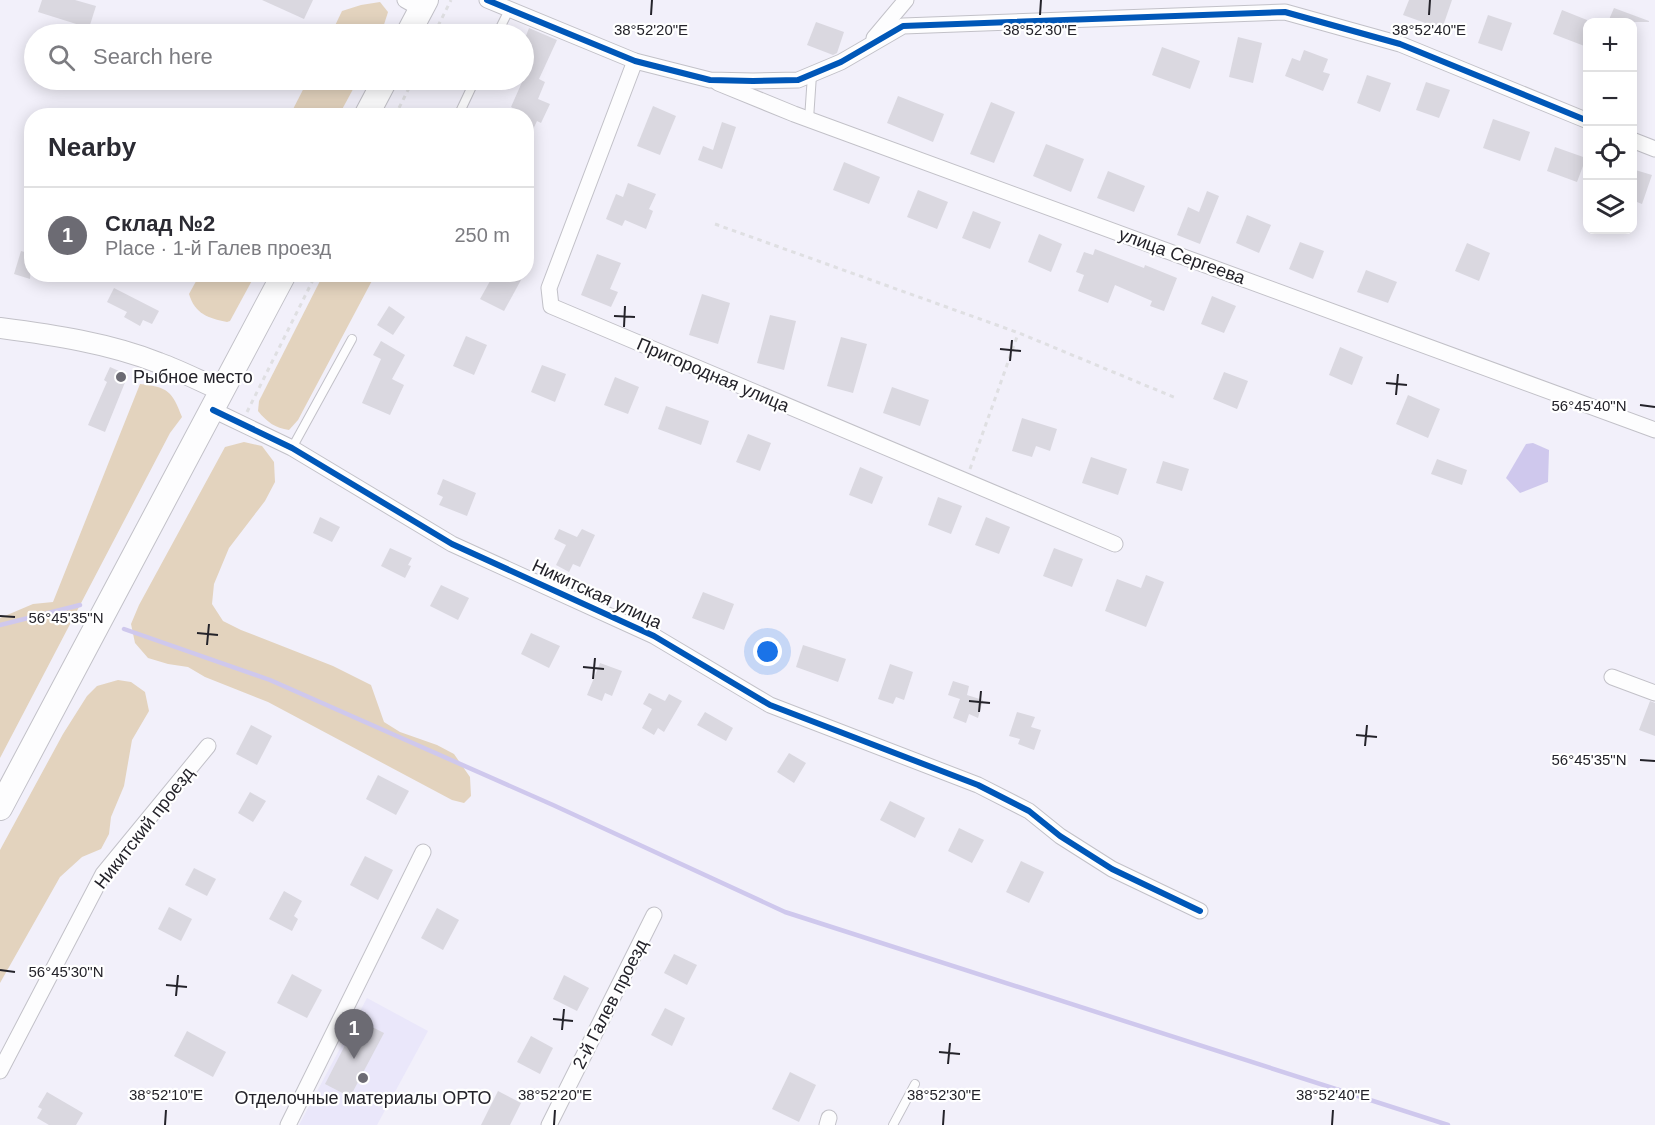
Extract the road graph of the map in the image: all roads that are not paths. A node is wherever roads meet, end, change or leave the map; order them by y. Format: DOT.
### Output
graph roads {
  1 [pos="487,0"];
  2 [pos="906,0"];
  3 [pos="417,3"];
  4 [pos="509,10"];
  5 [pos="411,24"];
  6 [pos="502,24"];
  7 [pos="866,48"];
  8 [pos="635,62"];
  9 [pos="812,75"];
  10 [pos="710,80"];
  11 [pos="380,90"];
  12 [pos="470,90"];
  13 [pos="370,108"];
  14 [pos="462,108"];
  15 [pos="809,119"];
  16 [pos="1583,119"];
  17 [pos="1637,142"];
  18 [pos="1655,149"];
  19 [pos="280,282"];
  20 [pos="0,328"];
  21 [pos="352,339"];
  22 [pos="218,401"];
  23 [pos="1655,430"];
  24 [pos="292,448"];
  25 [pos="1115,544"];
  26 [pos="1612,677"];
  27 [pos="1655,693"];
  28 [pos="208,746"];
  29 [pos="0,808"];
  30 [pos="423,852"];
  31 [pos="1200,911"];
  32 [pos="654,915"];
  33 [pos="0,1071"];
  34 [pos="915,1084"];
  35 [pos="288,1125"];
  36 [pos="549,1125"];
  37 [pos="893,1125"];
  1 -- 4 [label="street"];
  2 -- 7 [label="street"];
  3 -- 5 [label="main road"];
  4 -- 6 [label="lane"];
  4 -- 8 [label="street"];
  7 -- 9 [label="street"];
  7 -- 16 [label="street"];
  8 -- 10 [label="street"];
  8 -- 25 [label="street, Пригородная улица"];
  9 -- 10 [label="street"];
  9 -- 15 [label="lane"];
  10 -- 15 [label="street, улица Сергеева"];
  11 -- 13 [label="main road"];
  12 -- 14 [label="lane"];
  15 -- 23 [label="street, улица Сергеева"];
  17 -- 18 [label="street"];
  19 -- 22 [label="main road"];
  20 -- 22 [label="street"];
  21 -- 24 [label="lane"];
  22 -- 24 [label="street, Никитская улица"];
  22 -- 29 [label="main road"];
  24 -- 31 [label="street, Никитская улица"];
  26 -- 27 [label="street"];
  28 -- 33 [label="street, Никитский проезд"];
  30 -- 35 [label="street"];
  32 -- 36 [label="street, 2-й Галев проезд"];
  34 -- 37 [label="lane"];
}
